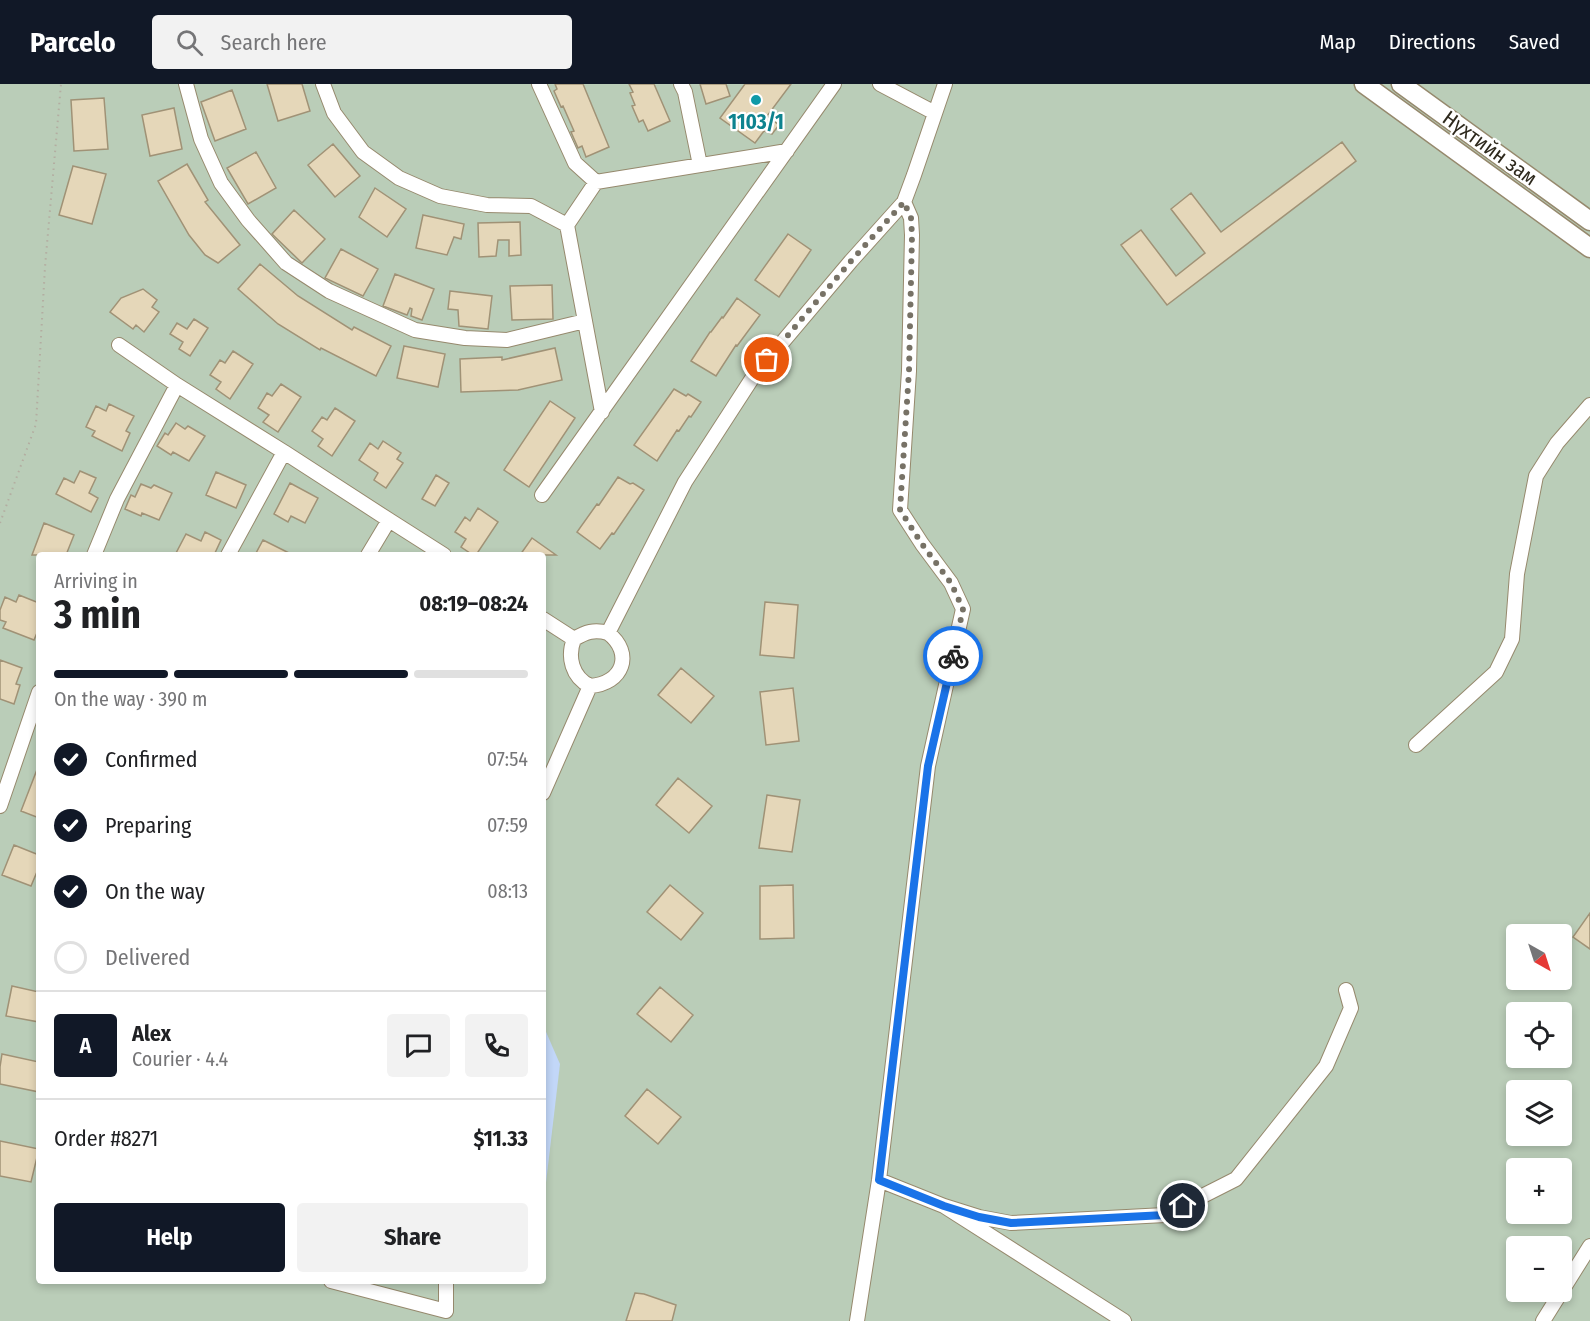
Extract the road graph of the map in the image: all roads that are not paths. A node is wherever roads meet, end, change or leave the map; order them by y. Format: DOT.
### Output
graph roads {
  1 [pos="186,84"];
  2 [pos="323,84"];
  3 [pos="539,84"];
  4 [pos="681,84"];
  5 [pos="834,84"];
  6 [pos="880,84"];
  7 [pos="945,84"];
  8 [pos="1364,84"];
  9 [pos="1401,84"];
  10 [pos="935,113"];
  11 [pos="787,151"];
  12 [pos="700,165"];
  13 [pos="596,182"];
  14 [pos="904,202"];
  15 [pos="1590,221"];
  16 [pos="567,225"];
  17 [pos="1590,248"];
  18 [pos="585,321"];
  19 [pos="120,345"];
  20 [pos="177,385"];
  21 [pos="1590,405"];
  22 [pos="602,412"];
  23 [pos="284,452"];
  24 [pos="542,495"];
  25 [pos="389,520"];
  26 [pos="95,552"];
  27 [pos="230,552"];
  28 [pos="370,552"];
  29 [pos="439,552"];
  30 [pos="546,621"];
  31 [pos="608,633"];
  32 [pos="574,639"];
  33 [pos="590,686"];
  34 [pos="36,701"];
  35 [pos="1416,745"];
  36 [pos="546,786"];
  37 [pos="0,806"];
  38 [pos="1346,990"];
  39 [pos="879,1180"];
  40 [pos="944,1206"];
  41 [pos="1590,1246"];
  42 [pos="341,1284"];
  43 [pos="446,1284"];
  44 [pos="448,1316"];
  45 [pos="857,1321"];
  46 [pos="1124,1321"];
  47 [pos="1543,1321"];
  1 -- 18 [label="street"];
  2 -- 16 [label="street"];
  3 -- 13 [label="street"];
  4 -- 12 [label="street"];
  5 -- 11 [label="street"];
  6 -- 10 [label="street"];
  7 -- 10 [label="street"];
  8 -- 17 [label="main road, Нүхтийн зам"];
  9 -- 15 [label="main road, Нүхтийн зам"];
  10 -- 14 [label="street"];
  11 -- 12 [label="street"];
  11 -- 22 [label="street"];
  12 -- 13 [label="street"];
  13 -- 16 [label="street"];
  14 -- 31 [label="street"];
  14 -- 39 [label="street"];
  16 -- 18 [label="street"];
  18 -- 22 [label="street"];
  19 -- 20 [label="street"];
  20 -- 23 [label="street"];
  20 -- 26 [label="street"];
  21 -- 35 [label="street"];
  22 -- 24 [label="street"];
  23 -- 25 [label="street"];
  23 -- 27 [label="street"];
  25 -- 28 [label="street"];
  25 -- 29 [label="street"];
  30 -- 32 [label="street"];
  31 -- 32 [label="street"];
  31 -- 33 [label="street"];
  32 -- 33 [label="street"];
  33 -- 36 [label="street"];
  34 -- 37 [label="street"];
  38 -- 40 [label="street"];
  39 -- 40 [label="street"];
  39 -- 45 [label="street"];
  40 -- 46 [label="street"];
  41 -- 47 [label="street"];
  42 -- 44 [label="street"];
  43 -- 44 [label="street"];
}
